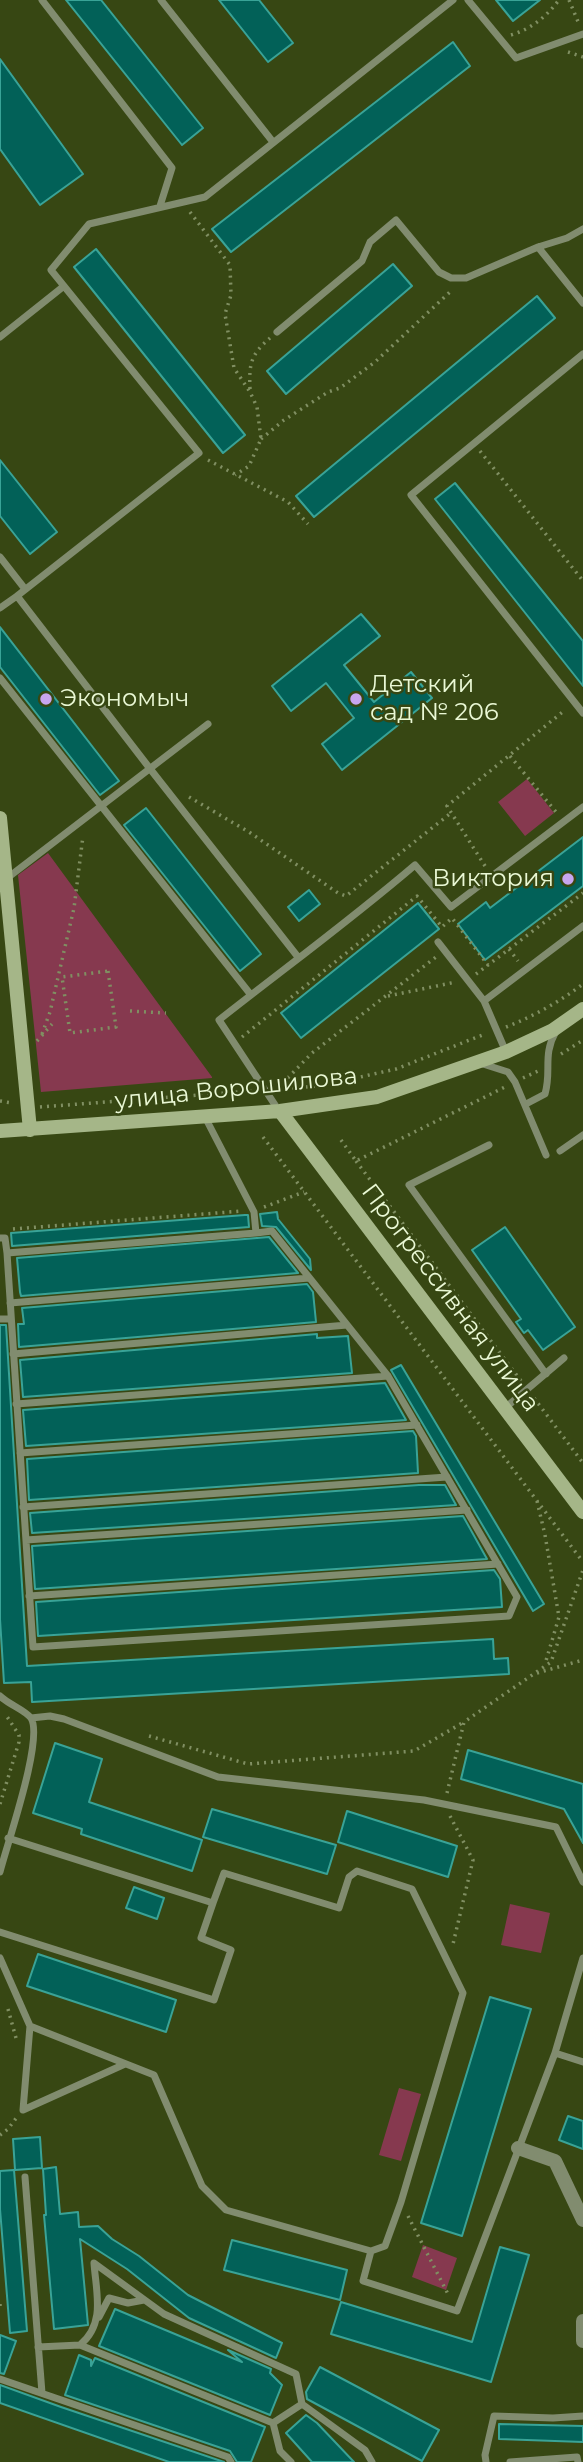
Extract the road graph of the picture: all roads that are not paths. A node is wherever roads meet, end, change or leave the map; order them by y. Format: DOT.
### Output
graph roads {
  1 [pos="42,0"];
  2 [pos="161,0"];
  3 [pos="453,0"];
  4 [pos="468,0"];
  5 [pos="583,31"];
  6 [pos="273,142"];
  7 [pos="160,206"];
  8 [pos="583,229"];
  9 [pos="538,247"];
  10 [pos="64,286"];
  11 [pos="583,303"];
  12 [pos="277,332"];
  13 [pos="0,337"];
  14 [pos="583,354"];
  15 [pos="0,557"];
  16 [pos="25,589"];
  17 [pos="17,596"];
  18 [pos="0,608"];
  19 [pos="0,678"];
  20 [pos="583,713"];
  21 [pos="208,724"];
  22 [pos="151,770"];
  23 [pos="102,807"];
  24 [pos="583,807"];
  25 [pos="0,818"];
  26 [pos="6,879"];
  27 [pos="583,926"];
  28 [pos="438,942"];
  29 [pos="298,957"];
  30 [pos="251,995"];
  31 [pos="484,1001"];
  32 [pos="583,1009"];
  33 [pos="560,1024"];
  34 [pos="506,1052"];
  35 [pos="475,1063"];
  36 [pos="526,1104"];
  37 [pos="280,1111"];
  38 [pos="205,1117"];
  39 [pos="30,1130"];
  40 [pos="0,1131"];
  41 [pos="583,1135"];
  42 [pos="489,1145"];
  43 [pos="560,1151"];
  44 [pos="546,1155"];
  45 [pos="256,1233"];
  46 [pos="0,1238"];
  47 [pos="7,1253"];
  48 [pos="309,1278"];
  49 [pos="10,1303"];
  50 [pos="11,1319"];
  51 [pos="0,1320"];
  52 [pos="347,1325"];
  53 [pos="13,1354"];
  54 [pos="564,1358"];
  55 [pos="546,1374"];
  56 [pos="388,1376"];
  57 [pos="16,1404"];
  58 [pos="505,1408"];
  59 [pos="417,1425"];
  60 [pos="20,1453"];
  61 [pos="447,1477"];
  62 [pos="23,1507"];
  63 [pos="467,1510"];
  64 [pos="583,1512"];
  65 [pos="26,1540"];
  66 [pos="498,1564"];
  67 [pos="29,1596"];
  68 [pos="0,1696"];
  69 [pos="31,1718"];
  70 [pos="8,1838"];
  71 [pos="0,1872"];
  72 [pos="583,1882"];
  73 [pos="214,1903"];
  74 [pos="0,1932"];
  75 [pos="0,1958"];
  76 [pos="583,1958"];
  77 [pos="30,2026"];
  78 [pos="555,2053"];
  79 [pos="583,2062"];
  80 [pos="125,2064"];
  81 [pos="518,2148"];
  82 [pos="25,2178"];
  83 [pos="583,2220"];
  84 [pos="371,2251"];
  85 [pos="144,2300"];
  86 [pos="97,2321"];
  87 [pos="583,2321"];
  88 [pos="583,2341"];
  89 [pos="80,2345"];
  90 [pos="38,2347"];
  91 [pos="0,2379"];
  92 [pos="42,2393"];
  93 [pos="302,2404"];
  94 [pos="583,2416"];
  95 [pos="273,2423"];
  96 [pos="231,2462"];
  97 [pos="291,2462"];
  98 [pos="372,2462"];
  99 [pos="486,2462"];
  100 [pos="509,2462"];
  101 [pos="578,2462"];
  1 -- 7 [label="lane"];
  2 -- 6 [label="lane"];
  3 -- 6 [label="lane"];
  4 -- 5 [label="lane"];
  6 -- 7 [label="lane"];
  7 -- 10 [label="lane"];
  8 -- 9 [label="lane"];
  9 -- 11 [label="lane"];
  9 -- 12 [label="lane"];
  10 -- 13 [label="lane"];
  10 -- 16 [label="lane"];
  14 -- 20 [label="lane"];
  15 -- 16 [label="lane"];
  16 -- 17 [label="lane"];
  17 -- 18 [label="lane"];
  17 -- 22 [label="lane"];
  19 -- 23 [label="lane"];
  21 -- 22 [label="lane"];
  22 -- 23 [label="lane"];
  22 -- 29 [label="lane"];
  23 -- 26 [label="lane"];
  23 -- 30 [label="lane"];
  24 -- 29 [label="lane"];
  25 -- 26 [label="street"];
  26 -- 39 [label="street"];
  27 -- 31 [label="lane"];
  28 -- 31 [label="lane"];
  29 -- 30 [label="lane"];
  30 -- 37 [label="lane"];
  31 -- 34 [label="lane"];
  32 -- 33 [label="street, улица Ворошилова"];
  33 -- 34 [label="street, улица Ворошилова"];
  33 -- 36 [label="lane"];
  34 -- 35 [label="street, улица Ворошилова"];
  35 -- 36 [label="lane"];
  35 -- 37 [label="street, улица Ворошилова"];
  36 -- 44 [label="lane"];
  37 -- 38 [label="street, улица Ворошилова"];
  37 -- 58 [label="street, Прогрессивная улица"];
  38 -- 39 [label="street, улица Ворошилова"];
  38 -- 45 [label="lane"];
  39 -- 40 [label="street, улица Ворошилова"];
  41 -- 43 [label="lane"];
  42 -- 55 [label="lane"];
  45 -- 47 [label="lane"];
  45 -- 48 [label="lane"];
  46 -- 47 [label="lane"];
  47 -- 49 [label="lane"];
  48 -- 49 [label="lane"];
  48 -- 52 [label="lane"];
  49 -- 50 [label="lane"];
  50 -- 51 [label="lane"];
  50 -- 53 [label="lane"];
  52 -- 53 [label="lane"];
  52 -- 56 [label="lane"];
  53 -- 57 [label="lane"];
  54 -- 55 [label="lane"];
  55 -- 58 [label="lane"];
  56 -- 57 [label="lane"];
  56 -- 59 [label="lane"];
  57 -- 60 [label="lane"];
  58 -- 64 [label="street, Прогрессивная улица"];
  59 -- 60 [label="lane"];
  59 -- 61 [label="lane"];
  60 -- 62 [label="lane"];
  61 -- 62 [label="lane"];
  61 -- 63 [label="lane"];
  62 -- 65 [label="lane"];
  63 -- 65 [label="lane"];
  63 -- 66 [label="lane"];
  65 -- 67 [label="lane"];
  66 -- 67 [label="lane"];
  66 -- 67 [label="lane"];
  68 -- 69 [label="lane"];
  69 -- 70 [label="lane"];
  69 -- 72 [label="lane"];
  70 -- 71 [label="lane"];
  70 -- 73 [label="lane"];
  73 -- 74 [label="lane"];
  73 -- 84 [label="lane"];
  75 -- 77 [label="lane"];
  76 -- 78 [label="lane"];
  77 -- 80 [label="lane"];
  77 -- 80 [label="lane"];
  78 -- 79 [label="lane"];
  78 -- 81 [label="lane"];
  80 -- 84 [label="lane"];
  81 -- 83 [label="street"];
  81 -- 84 [label="lane"];
  82 -- 90 [label="lane"];
  85 -- 86 [label="lane"];
  85 -- 86 [label="lane"];
  85 -- 93 [label="lane"];
  86 -- 89 [label="lane"];
  87 -- 88 [label="street"];
  89 -- 90 [label="lane"];
  89 -- 95 [label="lane"];
  90 -- 92 [label="lane"];
  91 -- 92 [label="lane"];
  92 -- 96 [label="lane"];
  93 -- 95 [label="lane"];
  93 -- 98 [label="lane"];
  94 -- 99 [label="lane"];
  95 -- 97 [label="lane"];
  100 -- 101 [label="lane"];
}
